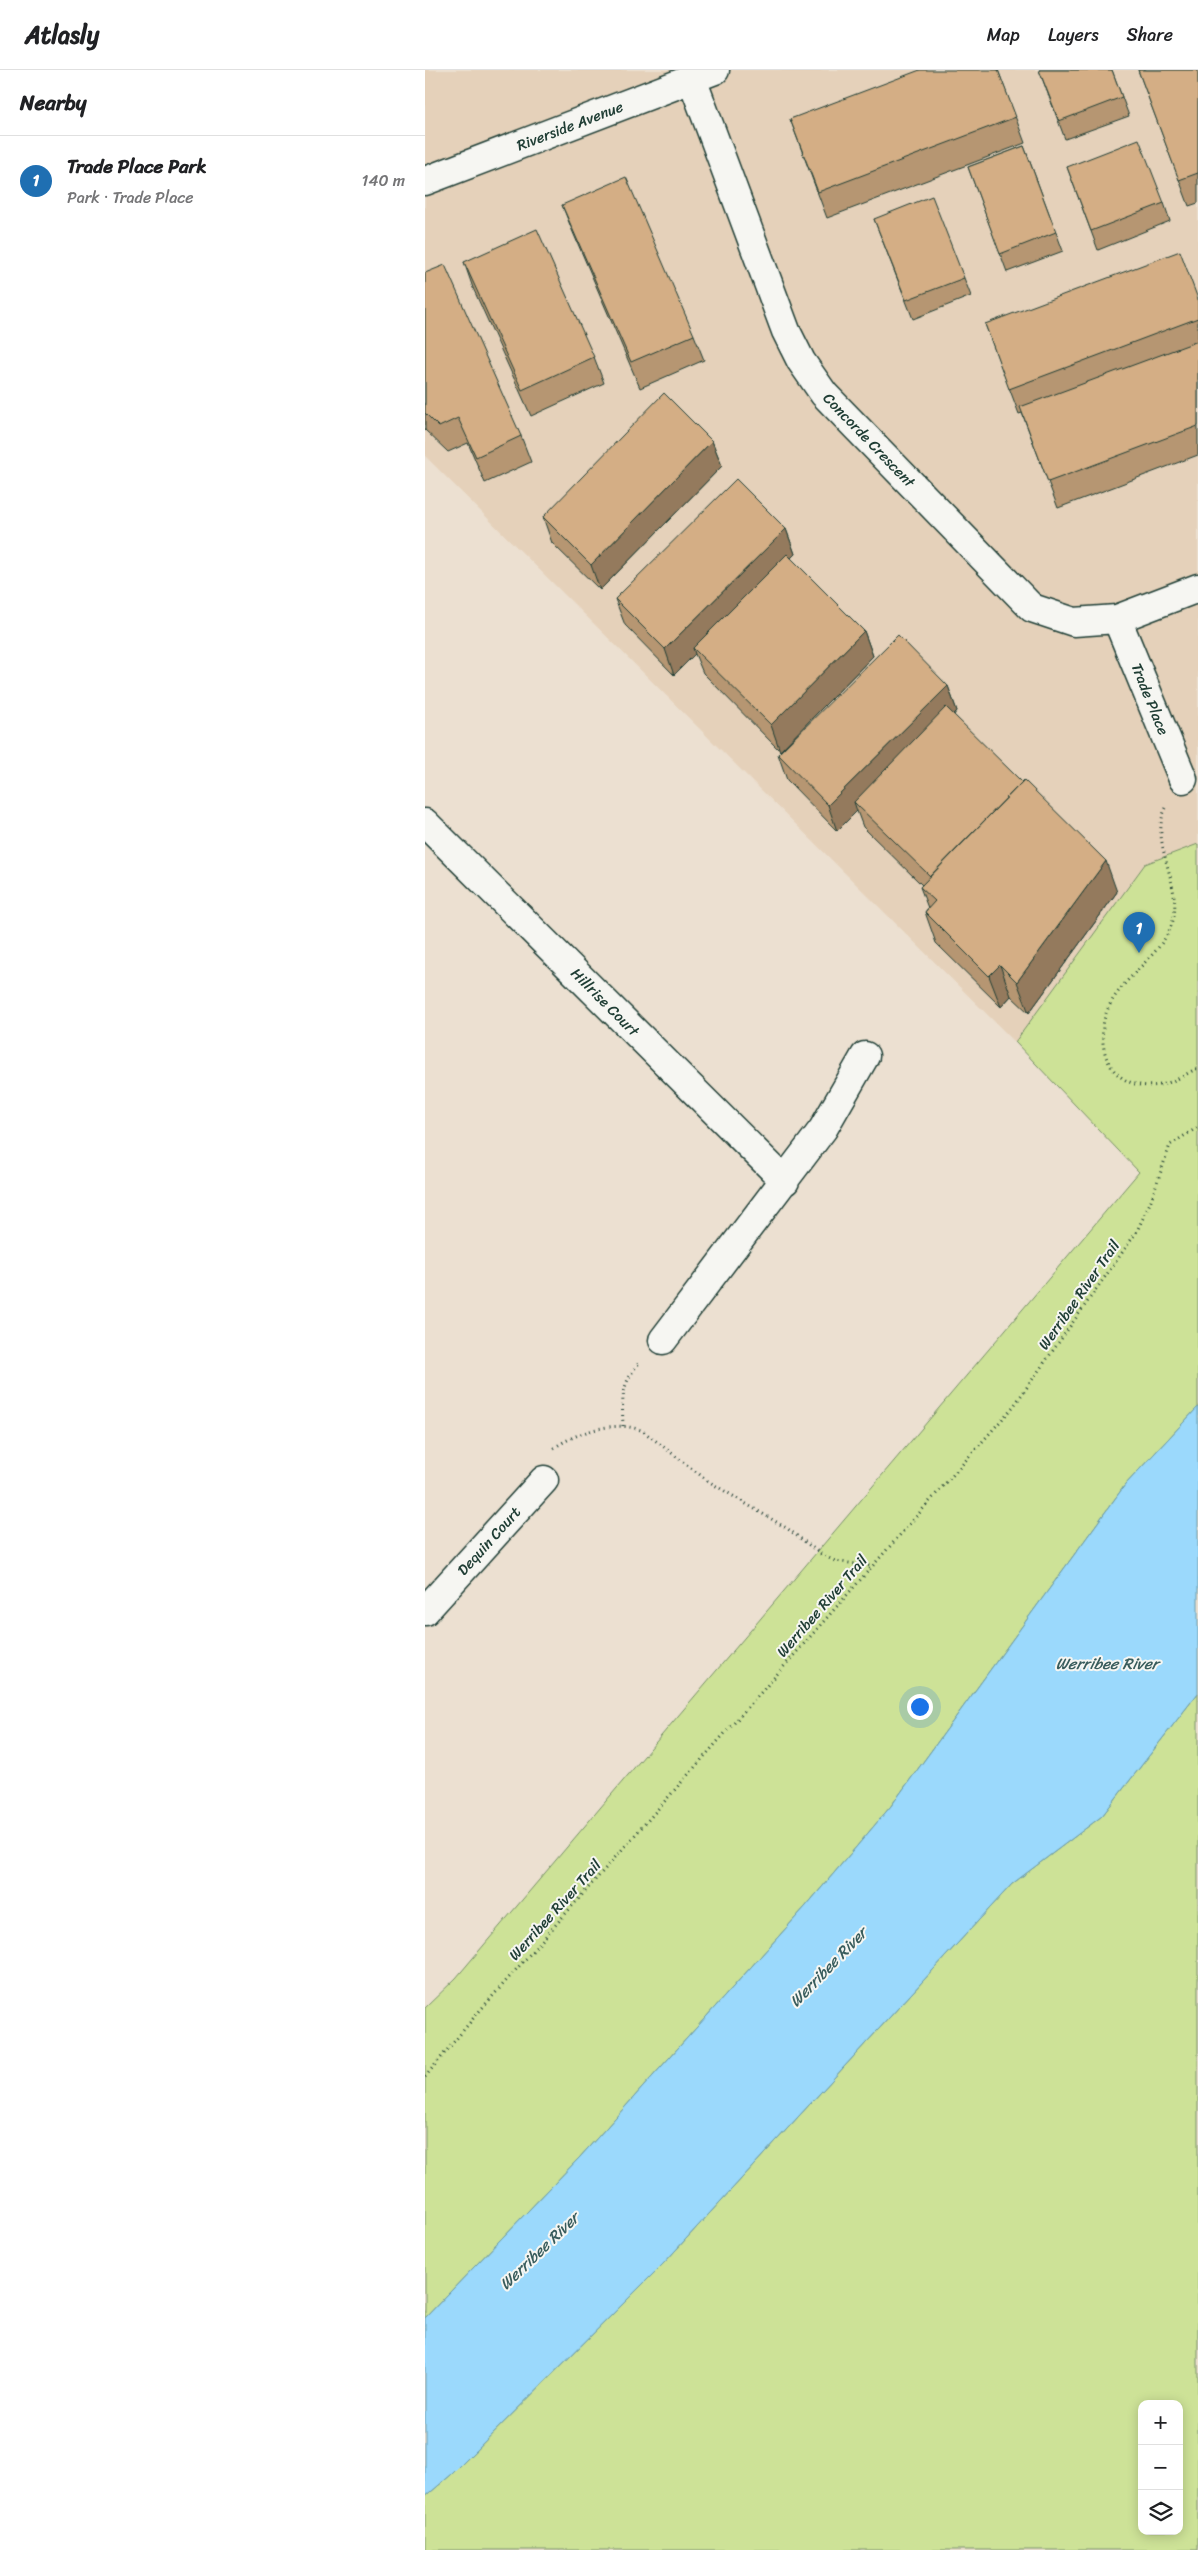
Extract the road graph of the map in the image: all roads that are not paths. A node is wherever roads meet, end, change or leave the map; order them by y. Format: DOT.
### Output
graph roads {
  1 [pos="703,74"];
  2 [pos="425,181"];
  3 [pos="1198,588"];
  4 [pos="1117,620"];
  5 [pos="1183,779"];
  6 [pos="425,823"];
  7 [pos="865,1056"];
  8 [pos="785,1181"];
  9 [pos="663,1340"];
  10 [pos="544,1480"];
  11 [pos="428,1601"];
  1 -- 2 [label="street, Riverside Avenue"];
  1 -- 4 [label="street, Concorde Crescent"];
  3 -- 4 [label="street, Concorde Crescent"];
  4 -- 5 [label="street, Trade Place"];
  6 -- 8 [label="street, Hillrise Court"];
  7 -- 8 [label="street"];
  8 -- 9 [label="street"];
  10 -- 11 [label="street, Dequin Court"];
}
